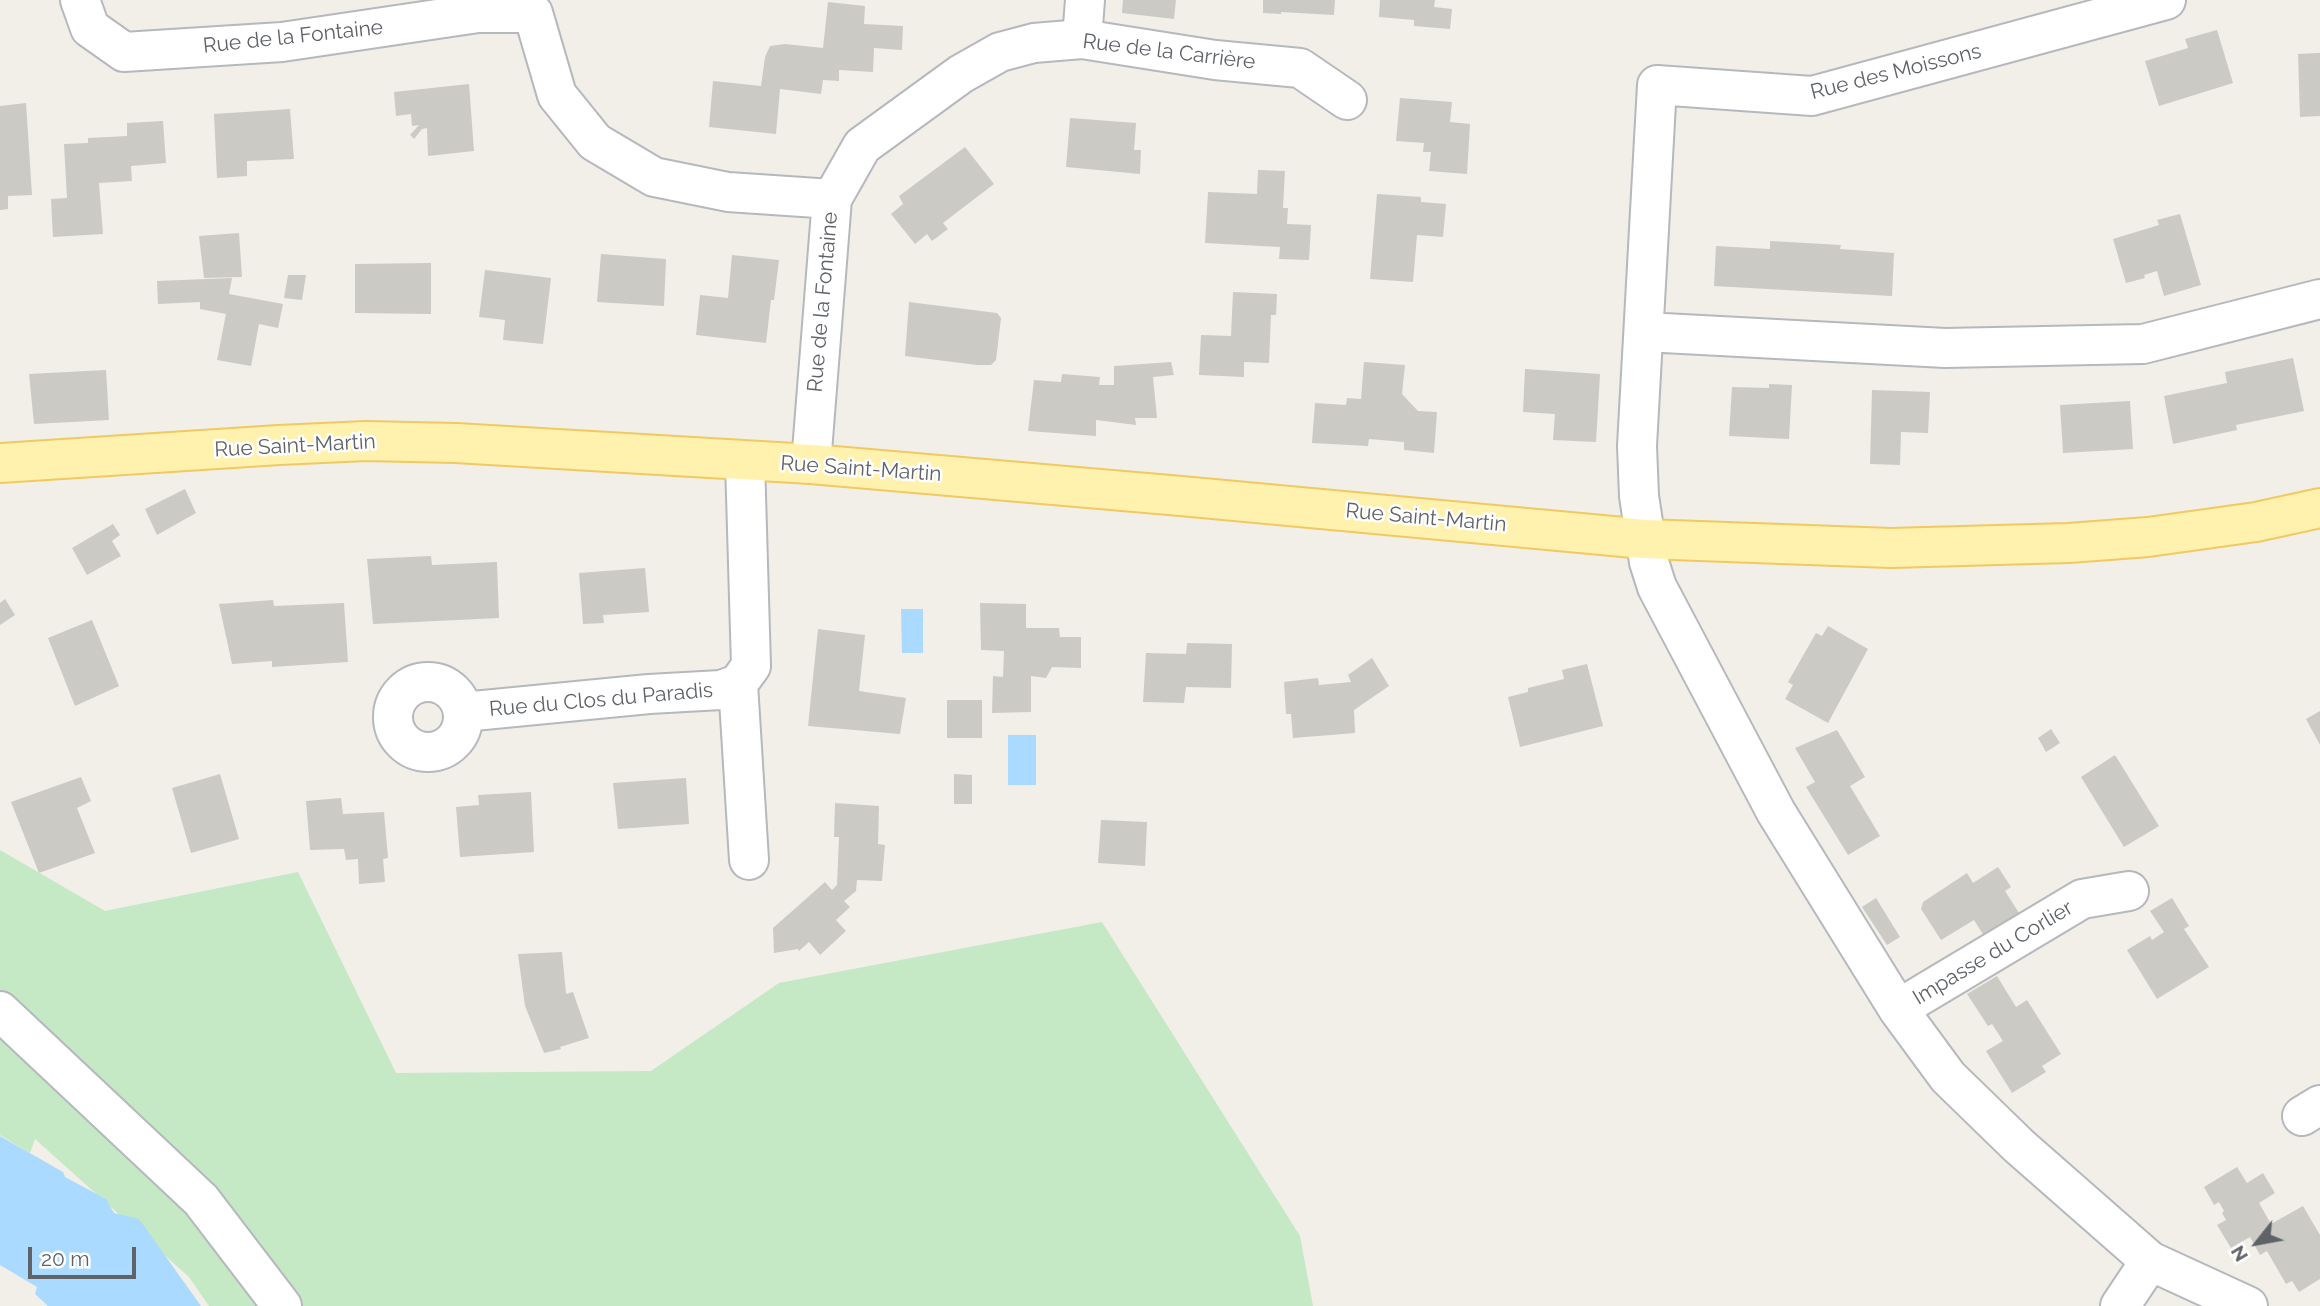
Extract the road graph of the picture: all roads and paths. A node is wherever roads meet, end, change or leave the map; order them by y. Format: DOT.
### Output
graph roads {
  1 [pos="80,0"];
  2 [pos="1085,0"];
  3 [pos="2166,0"];
  4 [pos="534,7"];
  5 [pos="1082,39"];
  6 [pos="1348,100"];
  7 [pos="832,199"];
  8 [pos="2320,299"];
  9 [pos="1645,332"];
  10 [pos="745,461"];
  11 [pos="0,463"];
  12 [pos="811,464"];
  13 [pos="2320,508"];
  14 [pos="1645,539"];
  15 [pos="738,684"];
  16 [pos="463,712"];
  17 [pos="748,860"];
  18 [pos="2129,891"];
  19 [pos="1898,1009"];
  20 [pos="0,1011"];
  21 [pos="2150,1261"];
  22 [pos="282,1306"];
  23 [pos="2120,1306"];
  24 [pos="2248,1306"];
  1 -- 4 [label="street, Rue de la Fontaine"];
  2 -- 5 [label="street"];
  3 -- 9 [label="street, Rue des Moissons"];
  4 -- 7 [label="street, Rue de la Fontaine"];
  5 -- 6 [label="street, Rue de la Carrière"];
  5 -- 7 [label="street, Rue de la Carrière"];
  7 -- 12 [label="street, Rue de la Fontaine"];
  8 -- 9 [label="street"];
  9 -- 14 [label="street, Rue des Moissons"];
  10 -- 11 [label="main road, Rue Saint-Martin"];
  10 -- 12 [label="main road, Rue Saint-Martin"];
  10 -- 15 [label="street, Rue du Clos du Paradis"];
  12 -- 14 [label="main road, Rue Saint-Martin"];
  13 -- 14 [label="main road, Rue Saint-Martin"];
  14 -- 19 [label="street, Rue des Moissons"];
  15 -- 16 [label="street, Rue du Clos du Paradis"];
  15 -- 17 [label="street, Rue du Clos du Paradis"];
  18 -- 19 [label="street, Impasse du Corlier"];
  19 -- 21 [label="street, Rue des Moissons"];
  20 -- 22 [label="street"];
  21 -- 23 [label="street"];
  21 -- 24 [label="street, Rue des Moissons"];
}
